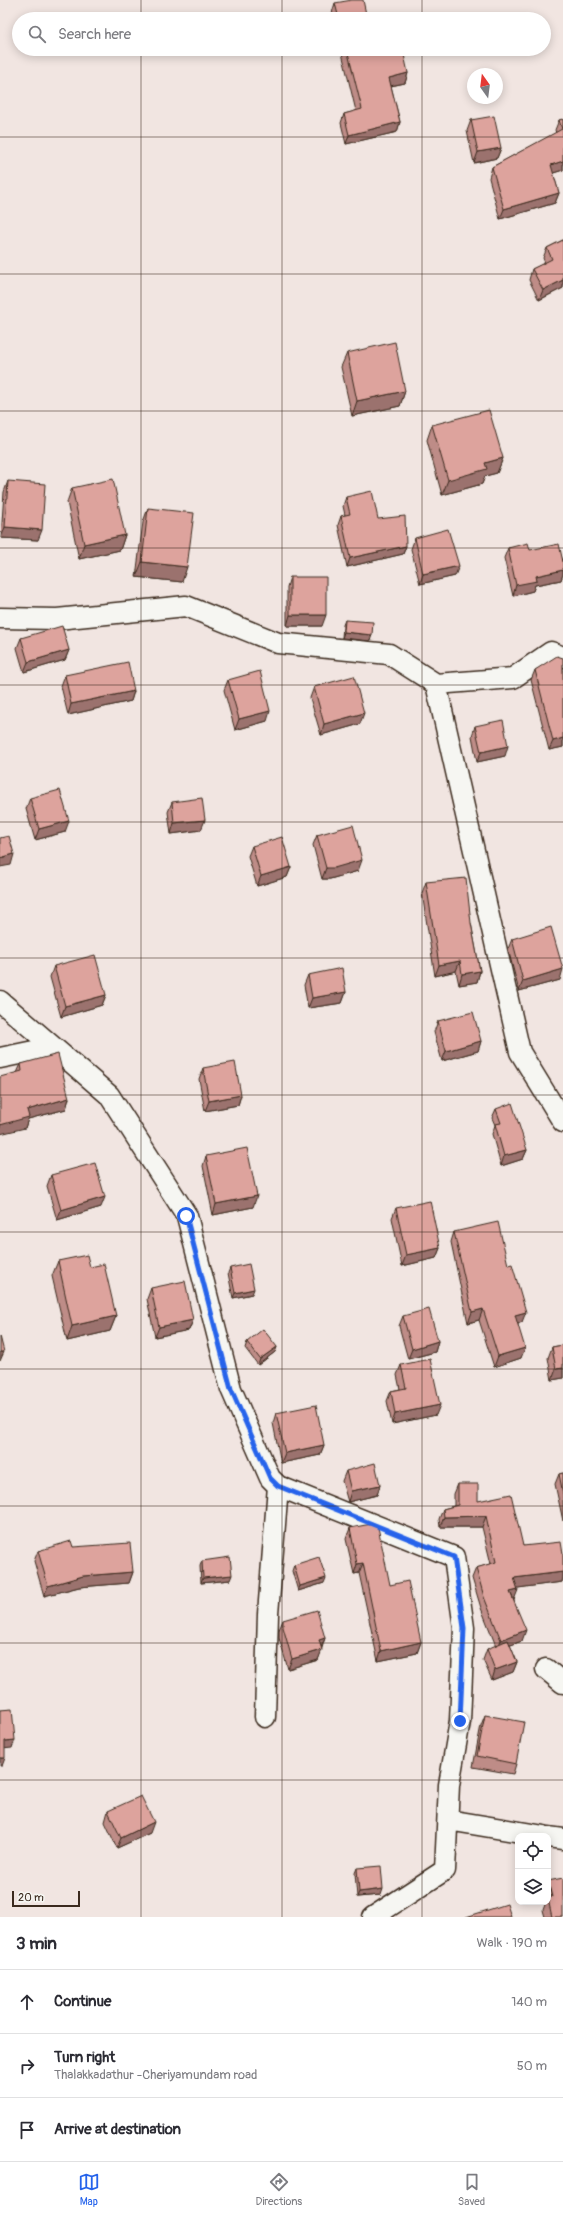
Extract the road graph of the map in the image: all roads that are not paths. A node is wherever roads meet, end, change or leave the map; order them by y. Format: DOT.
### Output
graph roads {
  1 [pos="0,618"];
  2 [pos="563,657"];
  3 [pos="436,684"];
  4 [pos="0,1002"];
  5 [pos="53,1047"];
  6 [pos="0,1058"];
  7 [pos="563,1122"];
  8 [pos="278,1486"];
  9 [pos="546,1669"];
  10 [pos="563,1683"];
  11 [pos="265,1717"];
  12 [pos="448,1820"];
  13 [pos="526,1833"];
  14 [pos="551,1837"];
  15 [pos="563,1839"];
  16 [pos="373,1917"];
  1 -- 3 [label="street"];
  2 -- 3 [label="street"];
  3 -- 7 [label="street"];
  4 -- 5 [label="street"];
  5 -- 6 [label="street"];
  5 -- 8 [label="street"];
  8 -- 11 [label="street"];
  8 -- 12 [label="street"];
  9 -- 10 [label="street"];
  12 -- 13 [label="street"];
  12 -- 16 [label="street"];
  14 -- 15 [label="street"];
}
